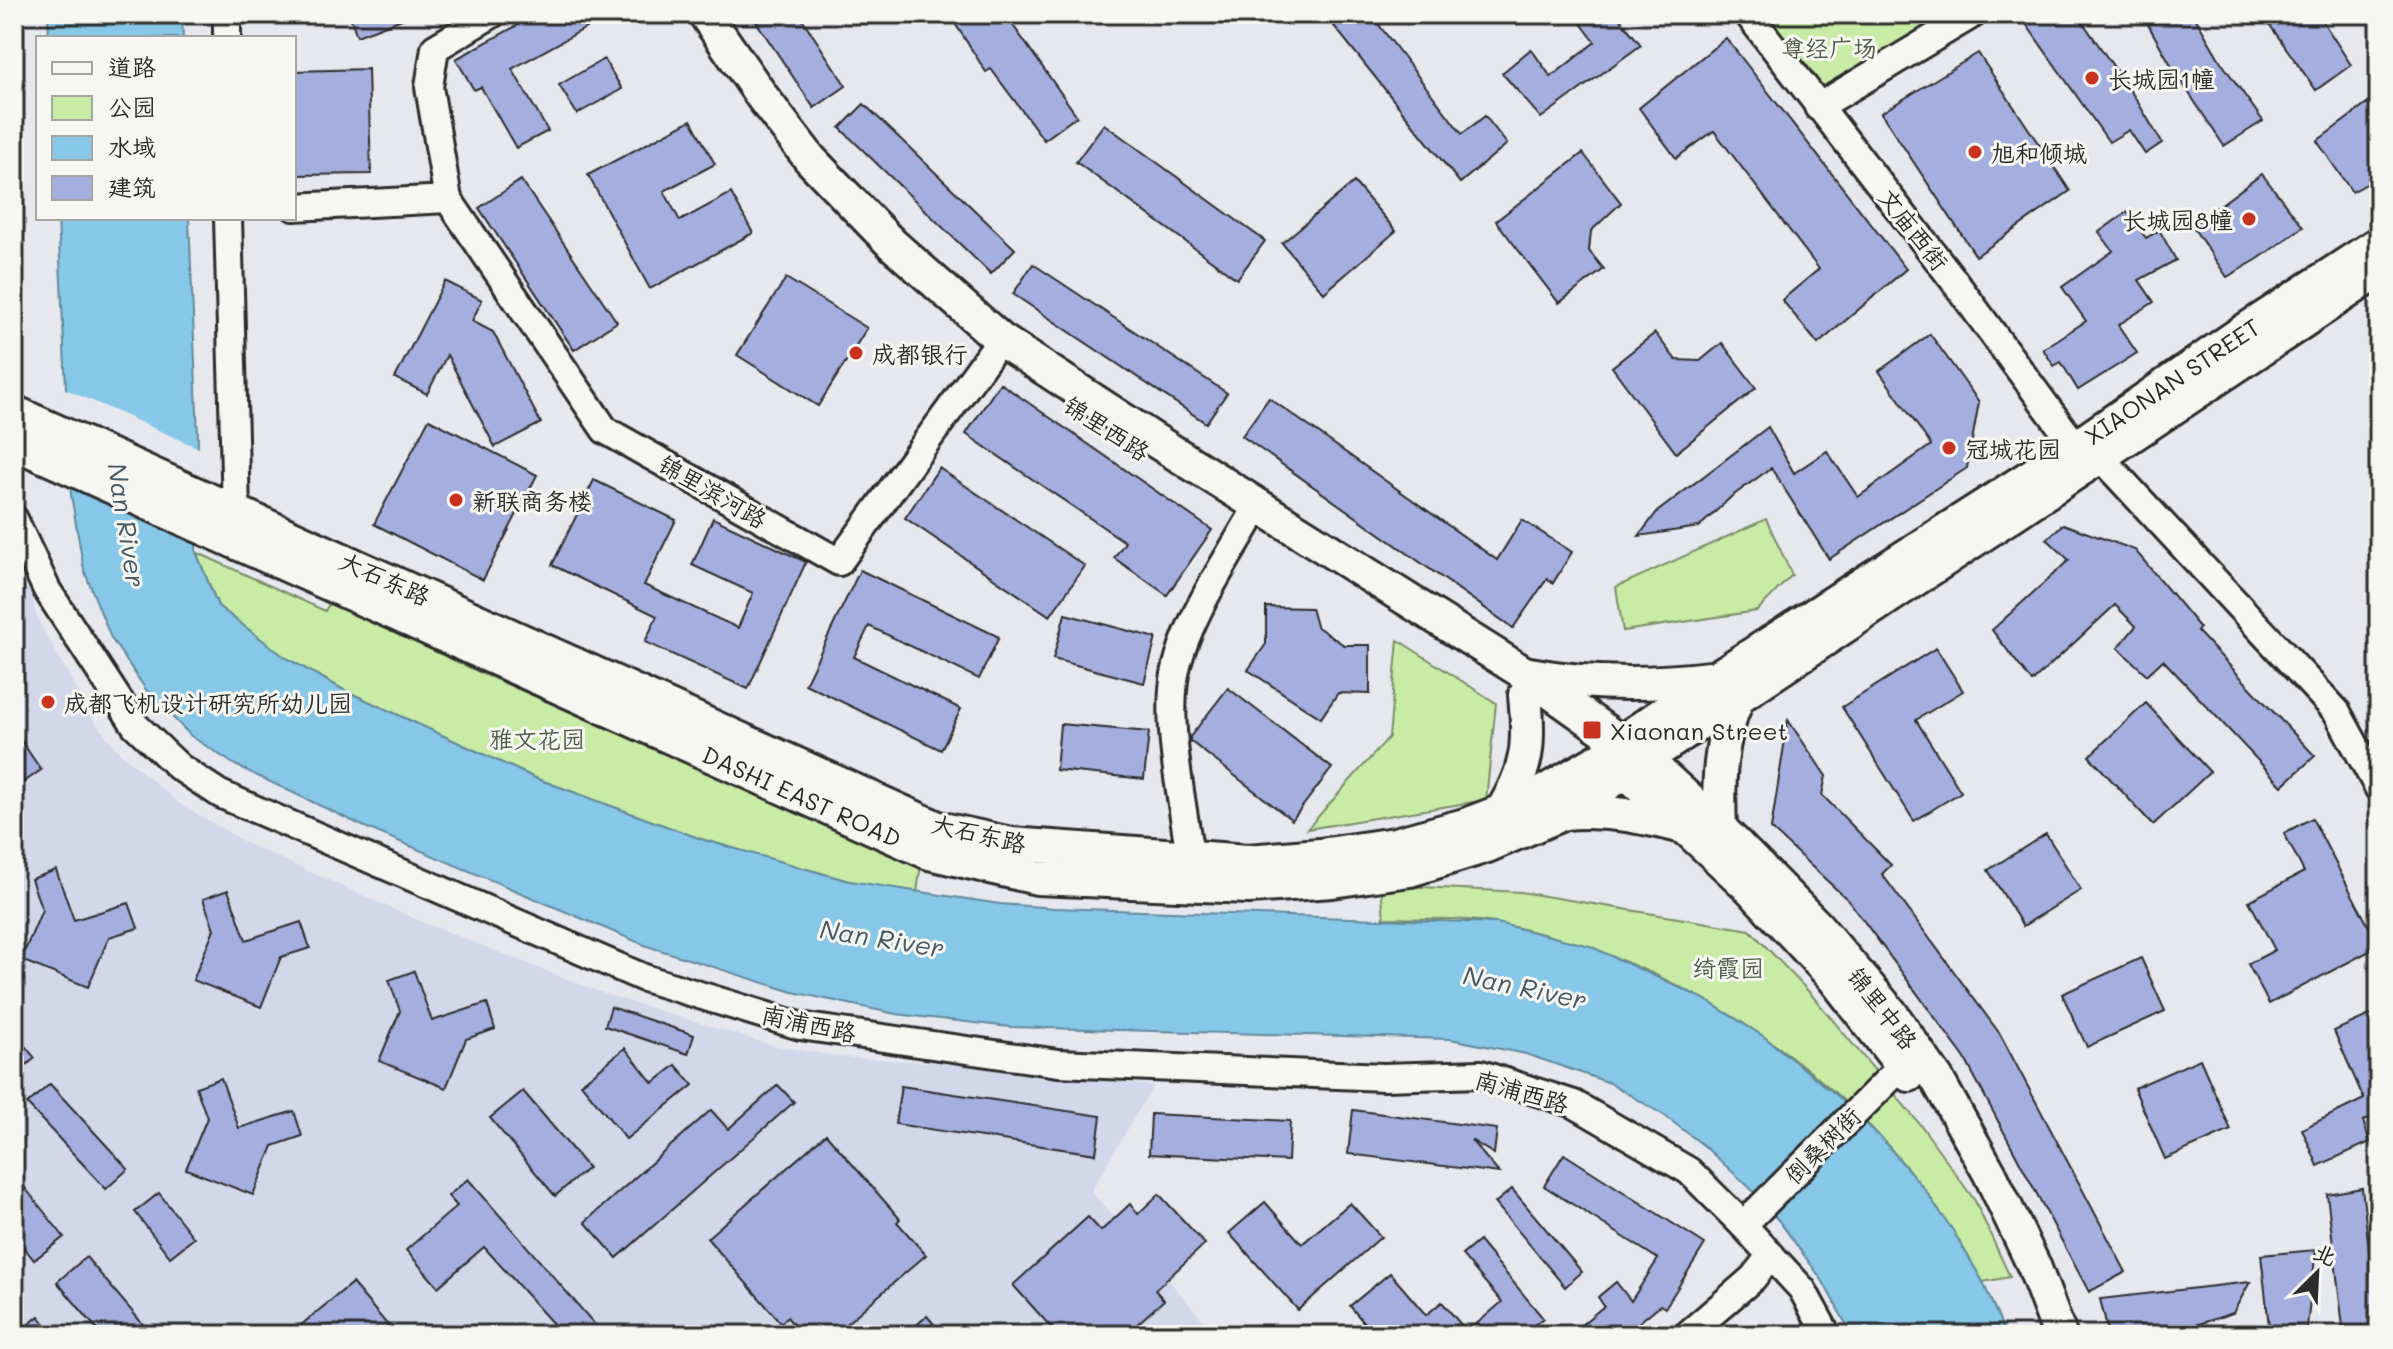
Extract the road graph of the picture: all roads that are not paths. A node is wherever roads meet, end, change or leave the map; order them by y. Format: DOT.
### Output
graph roads {
  1 [pos="227,14"];
  2 [pos="492,14"];
  3 [pos="686,14"];
  4 [pos="705,14"];
  5 [pos="1748,14"];
  6 [pos="1973,14"];
  7 [pos="227,36"];
  8 [pos="1818,107"];
  9 [pos="448,199"];
  10 [pos="296,207"];
  11 [pos="228,220"];
  12 [pos="2379,243"];
  13 [pos="2379,271"];
  14 [pos="990,354"];
  15 [pos="26,418"];
  16 [pos="14,443"];
  17 [pos="2088,452"];
  18 [pos="1255,512"];
  19 [pos="220,514"];
  20 [pos="14,519"];
  21 [pos="1525,684"];
  22 [pos="1727,688"];
  23 [pos="1625,758"];
  24 [pos="2379,789"];
  25 [pos="1502,811"];
  26 [pos="1564,813"];
  27 [pos="1686,828"];
  28 [pos="1720,828"];
  29 [pos="1190,857"];
  30 [pos="1903,1065"];
  31 [pos="1743,1225"];
  32 [pos="1771,1255"];
  33 [pos="1687,1335"];
  34 [pos="1827,1335"];
  35 [pos="2038,1335"];
  36 [pos="2060,1335"];
  1 -- 7 [label="street"];
  2 -- 9 [label="street"];
  3 -- 14 [label="main road, 锦里西路"];
  4 -- 18 [label="main road, 锦里西路"];
  5 -- 8 [label="street, 文庙西街"];
  6 -- 8 [label="street"];
  8 -- 17 [label="street, 文庙西街"];
  9 -- 10 [label="street"];
  9 -- 14 [label="street, 锦里滨河路"];
  11 -- 19 [label="street"];
  12 -- 17 [label="main road, XIAONAN STREET"];
  13 -- 17 [label="main road, XIAONAN STREET"];
  14 -- 18 [label="main road, 锦里西路"];
  15 -- 19 [label="main road, DASHI EAST ROAD"];
  16 -- 19 [label="main road, DASHI EAST ROAD"];
  17 -- 22 [label="main road, XIAONAN STREET"];
  17 -- 24 [label="street, 文庙西街"];
  18 -- 21 [label="main road, 锦里西路"];
  18 -- 29 [label="street"];
  19 -- 26 [label="main road, DASHI EAST ROAD"];
  19 -- 29 [label="main road, 大石东路"];
  20 -- 31 [label="street, 南浦西路"];
  21 -- 22 [label="main road"];
  21 -- 23 [label="main road, 锦里西路"];
  21 -- 25 [label="main road"];
  22 -- 23 [label="main road, XIAONAN STREET"];
  22 -- 28 [label="main road"];
  23 -- 25 [label="main road, 大石东路"];
  23 -- 26 [label="main road, DASHI EAST ROAD"];
  23 -- 27 [label="main road, 锦里中路"];
  23 -- 28 [label="main road, 锦里中路"];
  25 -- 29 [label="main road, 大石东路"];
  26 -- 27 [label="main road"];
  27 -- 30 [label="main road, 锦里中路"];
  28 -- 36 [label="main road, 锦里中路"];
  30 -- 31 [label="street, 倒桑树街"];
  30 -- 35 [label="main road, 锦里中路"];
  31 -- 32 [label="street, 南浦西路"];
  32 -- 33 [label="street"];
  32 -- 34 [label="street, 南浦西路"];
}
